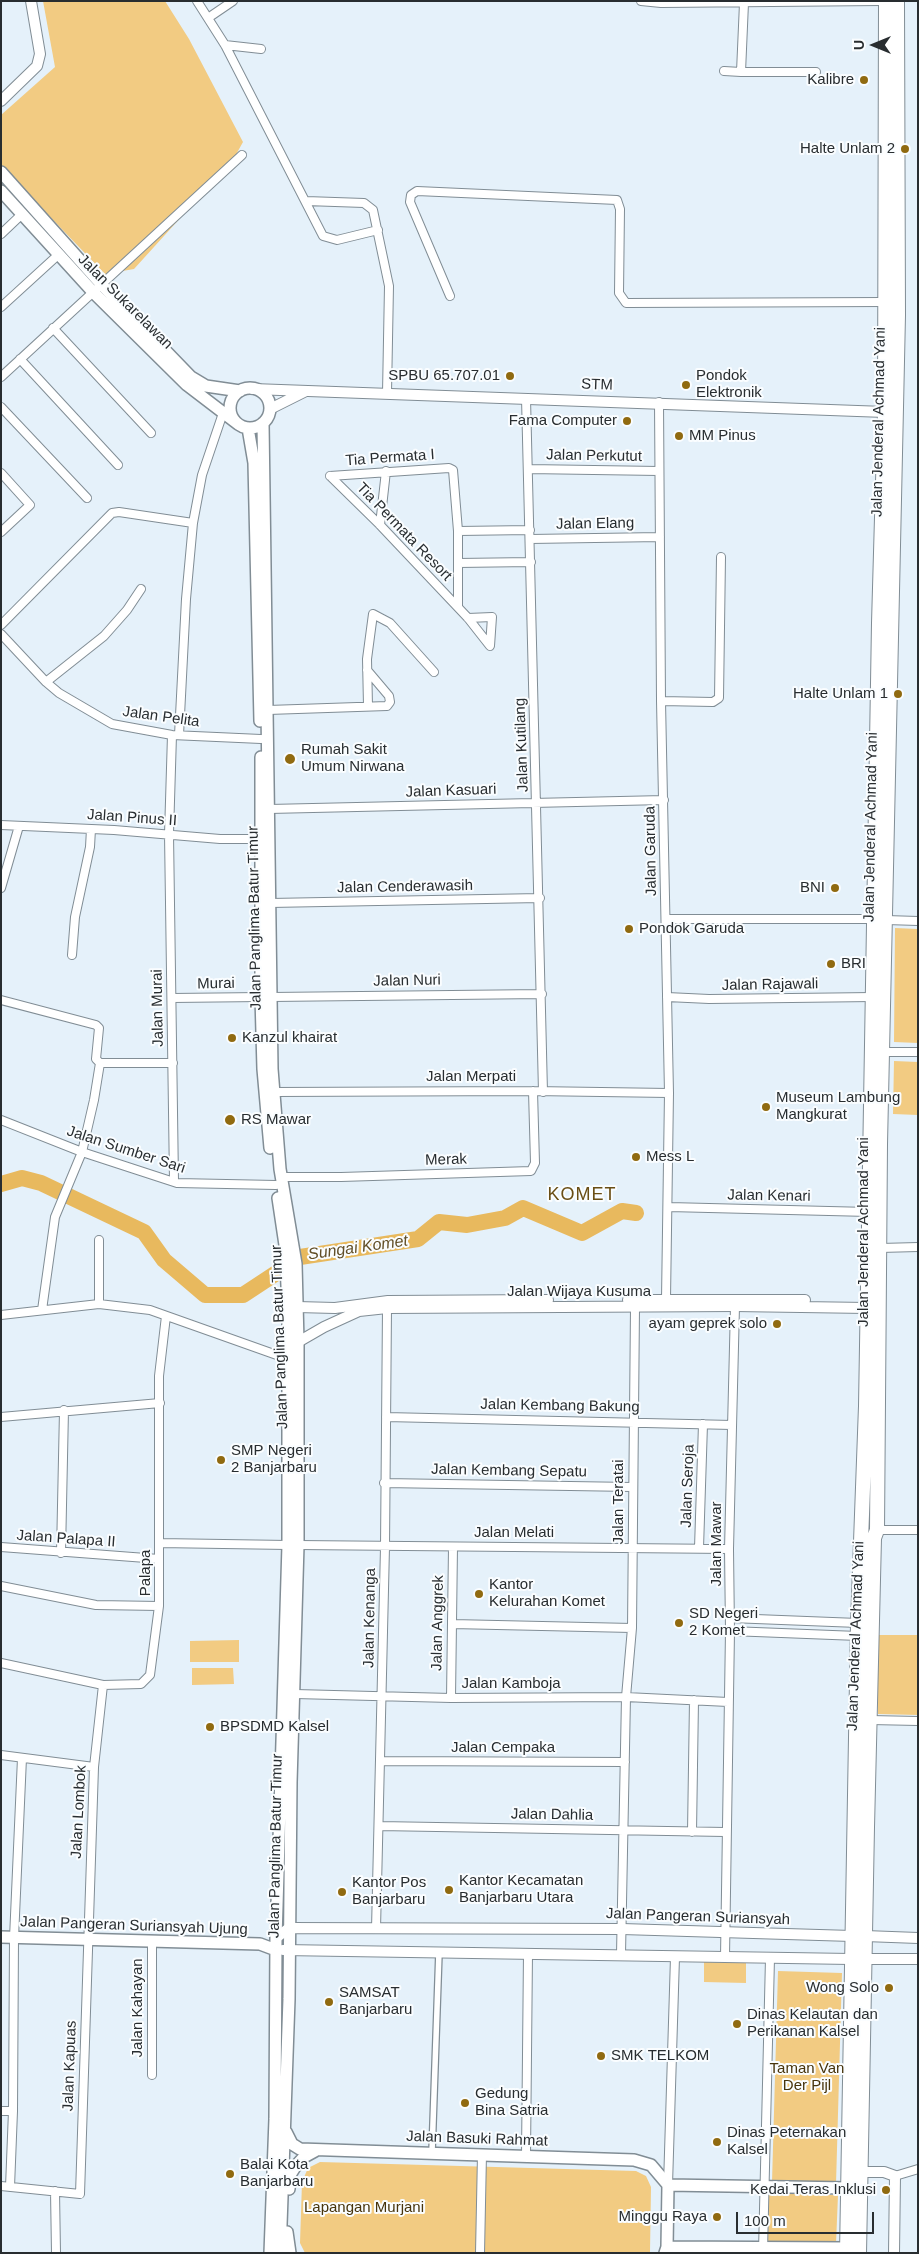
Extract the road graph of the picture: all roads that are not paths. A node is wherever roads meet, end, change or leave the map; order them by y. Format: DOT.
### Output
graph roads {
  1 [pos="31,1"];
  2 [pos="197,1"];
  3 [pos="233,1"];
  4 [pos="642,1"];
  5 [pos="881,1"];
  6 [pos="886,1"];
  7 [pos="897,1"];
  8 [pos="744,3"];
  9 [pos="208,18"];
  10 [pos="225,46"];
  11 [pos="261,49"];
  12 [pos="724,71"];
  13 [pos="741,72"];
  14 [pos="816,72"];
  15 [pos="1,101"];
  16 [pos="242,155"];
  17 [pos="1,172"];
  18 [pos="1,191"];
  19 [pos="306,202"];
  20 [pos="21,215"];
  21 [pos="378,230"];
  22 [pos="1,234"];
  23 [pos="58,255"];
  24 [pos="892,273"];
  25 [pos="98,288"];
  26 [pos="450,296"];
  27 [pos="1,307"];
  28 [pos="889,310"];
  29 [pos="53,328"];
  30 [pos="20,359"];
  31 [pos="1,377"];
  32 [pos="253,388"];
  33 [pos="309,389"];
  34 [pos="240,391"];
  35 [pos="387,393"];
  36 [pos="526,398"];
  37 [pos="659,402"];
  38 [pos="1,407"];
  39 [pos="270,409"];
  40 [pos="885,412"];
  41 [pos="222,413"];
  42 [pos="263,423"];
  43 [pos="243,426"];
  44 [pos="151,433"];
  45 [pos="118,465"];
  46 [pos="528,469"];
  47 [pos="386,471"];
  48 [pos="659,471"];
  49 [pos="1,474"];
  50 [pos="330,476"];
  51 [pos="87,498"];
  52 [pos="194,523"];
  53 [pos="380,525"];
  54 [pos="530,530"];
  55 [pos="458,531"];
  56 [pos="1,532"];
  57 [pos="660,537"];
  58 [pos="530,539"];
  59 [pos="721,557"];
  60 [pos="531,562"];
  61 [pos="458,564"];
  62 [pos="141,589"];
  63 [pos="458,607"];
  64 [pos="468,618"];
  65 [pos="1,625"];
  66 [pos="1,634"];
  67 [pos="367,670"];
  68 [pos="434,672"];
  69 [pos="46,682"];
  70 [pos="661,701"];
  71 [pos="368,706"];
  72 [pos="268,710"];
  73 [pos="175,735"];
  74 [pos="261,739"];
  75 [pos="664,800"];
  76 [pos="537,802"];
  77 [pos="269,809"];
  78 [pos="1,825"];
  79 [pos="20,826"];
  80 [pos="91,829"];
  81 [pos="169,834"];
  82 [pos="260,839"];
  83 [pos="1,888"];
  84 [pos="540,898"];
  85 [pos="270,903"];
  86 [pos="666,919"];
  87 [pos="880,920"];
  88 [pos="918,921"];
  89 [pos="266,933"];
  90 [pos="72,955"];
  91 [pos="542,994"];
  92 [pos="266,997"];
  93 [pos="667,997"];
  94 [pos="172,998"];
  95 [pos="873,998"];
  96 [pos="1,1000"];
  97 [pos="883,1052"];
  98 [pos="918,1052"];
  99 [pos="100,1063"];
  100 [pos="173,1063"];
  101 [pos="876,1084"];
  102 [pos="533,1091"];
  103 [pos="273,1092"];
  104 [pos="543,1092"];
  105 [pos="669,1093"];
  106 [pos="1,1120"];
  107 [pos="875,1144"];
  108 [pos="82,1152"];
  109 [pos="278,1181"];
  110 [pos="174,1182"];
  111 [pos="669,1207"];
  112 [pos="869,1212"];
  113 [pos="98,1240"];
  114 [pos="918,1247"];
  115 [pos="880,1248"];
  116 [pos="666,1299"];
  117 [pos="801,1303"];
  118 [pos="99,1304"];
  119 [pos="520,1304"];
  120 [pos="867,1305"];
  121 [pos="735,1306"];
  122 [pos="297,1307"];
  123 [pos="635,1307"];
  124 [pos="387,1308"];
  125 [pos="42,1310"];
  126 [pos="1,1315"];
  127 [pos="166,1316"];
  128 [pos="298,1342"];
  129 [pos="288,1359"];
  130 [pos="160,1402"];
  131 [pos="872,1407"];
  132 [pos="64,1410"];
  133 [pos="1,1417"];
  134 [pos="386,1417"];
  135 [pos="633,1421"];
  136 [pos="704,1424"];
  137 [pos="732,1425"];
  138 [pos="384,1483"];
  139 [pos="632,1487"];
  140 [pos="918,1530"];
  141 [pos="870,1535"];
  142 [pos="160,1543"];
  143 [pos="293,1545"];
  144 [pos="1,1547"];
  145 [pos="385,1547"];
  146 [pos="453,1547"];
  147 [pos="633,1547"];
  148 [pos="699,1548"];
  149 [pos="729,1549"];
  150 [pos="61,1553"];
  151 [pos="160,1558"];
  152 [pos="1,1586"];
  153 [pos="159,1606"];
  154 [pos="730,1618"];
  155 [pos="452,1624"];
  156 [pos="632,1628"];
  157 [pos="858,1629"];
  158 [pos="730,1631"];
  159 [pos="1,1663"];
  160 [pos="290,1663"];
  161 [pos="103,1686"];
  162 [pos="295,1694"];
  163 [pos="382,1697"];
  164 [pos="626,1697"];
  165 [pos="451,1698"];
  166 [pos="694,1700"];
  167 [pos="728,1702"];
  168 [pos="870,1720"];
  169 [pos="918,1721"];
  170 [pos="1,1755"];
  171 [pos="22,1758"];
  172 [pos="380,1761"];
  173 [pos="625,1762"];
  174 [pos="94,1767"];
  175 [pos="286,1782"];
  176 [pos="285,1821"];
  177 [pos="379,1826"];
  178 [pos="624,1830"];
  179 [pos="692,1832"];
  180 [pos="725,1832"];
  181 [pos="289,1928"];
  182 [pos="376,1929"];
  183 [pos="622,1929"];
  184 [pos="725,1932"];
  185 [pos="859,1936"];
  186 [pos="1,1937"];
  187 [pos="14,1938"];
  188 [pos="918,1938"];
  189 [pos="87,1939"];
  190 [pos="152,1941"];
  191 [pos="272,1944"];
  192 [pos="289,1950"];
  193 [pos="440,1952"];
  194 [pos="528,1953"];
  195 [pos="621,1954"];
  196 [pos="676,1957"];
  197 [pos="725,1957"];
  198 [pos="770,1958"];
  199 [pos="858,1959"];
  200 [pos="918,1959"];
  201 [pos="277,1999"];
  202 [pos="289,1999"];
  203 [pos="152,2075"];
  204 [pos="1,2111"];
  205 [pos="13,2111"];
  206 [pos="285,2131"];
  207 [pos="316,2151"];
  208 [pos="432,2152"];
  209 [pos="482,2154"];
  210 [pos="526,2155"];
  211 [pos="918,2169"];
  212 [pos="861,2172"];
  213 [pos="895,2176"];
  214 [pos="668,2184"];
  215 [pos="1,2186"];
  216 [pos="766,2186"];
  217 [pos="10,2187"];
  218 [pos="848,2188"];
  219 [pos="55,2191"];
  220 [pos="763,2250"];
  221 [pos="666,2251"];
  222 [pos="851,2251"];
  223 [pos="56,2253"];
  224 [pos="270,2253"];
  225 [pos="280,2253"];
  226 [pos="290,2253"];
  227 [pos="480,2253"];
  228 [pos="894,2253"];
  1 -- 15 [label="street"];
  2 -- 9 [label="street"];
  3 -- 9 [label="street"];
  4 -- 8 [label="street"];
  5 -- 8 [label="street"];
  6 -- 24 [label="highway, Jalan Jenderal Achmad Yani"];
  7 -- 24 [label="highway, Jalan Jenderal Achmad Yani"];
  8 -- 13 [label="street"];
  9 -- 10 [label="street"];
  10 -- 11 [label="street"];
  10 -- 19 [label="street"];
  12 -- 13 [label="street"];
  13 -- 14 [label="street"];
  16 -- 25 [label="street"];
  17 -- 25 [label="main road, Jalan Sukarelawan"];
  18 -- 20 [label="main road, Jalan Sukarelawan"];
  19 -- 21 [label="street"];
  19 -- 21 [label="street"];
  20 -- 22 [label="street"];
  20 -- 23 [label="main road, Jalan Sukarelawan"];
  21 -- 35 [label="street"];
  23 -- 25 [label="main road, Jalan Sukarelawan"];
  23 -- 27 [label="street"];
  24 -- 28 [label="highway, Jalan Jenderal Achmad Yani"];
  25 -- 29 [label="street"];
  25 -- 34 [label="main road, Jalan Sukarelawan"];
  25 -- 41 [label="main road, Jalan Sukarelawan"];
  26 -- 28 [label="street"];
  28 -- 40 [label="highway, Jalan Jenderal Achmad Yani"];
  28 -- 87 [label="highway, Jalan Jenderal Achmad Yani"];
  29 -- 30 [label="street"];
  29 -- 44 [label="street"];
  30 -- 31 [label="street"];
  30 -- 45 [label="street"];
  32 -- 33 [label="street, STM"];
  32 -- 34 [label="main road"];
  32 -- 39 [label="main road"];
  33 -- 35 [label="street, STM"];
  33 -- 39 [label="street"];
  34 -- 43 [label="main road"];
  35 -- 36 [label="street, STM"];
  36 -- 37 [label="street, STM"];
  36 -- 46 [label="street, Jalan Kutilang"];
  37 -- 40 [label="street, STM"];
  37 -- 48 [label="street, Jalan Garuda"];
  38 -- 51 [label="street"];
  39 -- 42 [label="main road"];
  40 -- 87 [label="highway, Jalan Jenderal Achmad Yani"];
  41 -- 43 [label="main road, Jalan Sukarelawan"];
  41 -- 52 [label="street, Jalan Murai"];
  42 -- 43 [label="main road"];
  42 -- 72 [label="main road, Jalan Panglima Batur Timur"];
  43 -- 74 [label="main road, Jalan Panglima Batur Timur"];
  46 -- 48 [label="street, Jalan Perkutut"];
  46 -- 54 [label="street, Jalan Kutilang"];
  47 -- 50 [label="street, Tia Permata I"];
  47 -- 53 [label="street"];
  47 -- 55 [label="street, Tia Permata I"];
  48 -- 57 [label="street, Jalan Garuda"];
  49 -- 56 [label="street"];
  50 -- 53 [label="street, Tia Permata Resort"];
  52 -- 65 [label="street"];
  52 -- 73 [label="street, Jalan Murai"];
  53 -- 63 [label="street, Tia Permata Resort"];
  54 -- 55 [label="street"];
  54 -- 58 [label="street, Jalan Kutilang"];
  55 -- 61 [label="street"];
  57 -- 58 [label="street, Jalan Elang"];
  57 -- 70 [label="street, Jalan Garuda"];
  58 -- 60 [label="street, Jalan Kutilang"];
  59 -- 70 [label="street"];
  60 -- 61 [label="street"];
  60 -- 76 [label="street, Jalan Kutilang"];
  61 -- 63 [label="street"];
  62 -- 69 [label="street"];
  63 -- 64 [label="street, Tia Permata Resort"];
  66 -- 69 [label="street, Jalan Pelita"];
  67 -- 68 [label="street"];
  67 -- 71 [label="street"];
  67 -- 71 [label="street"];
  69 -- 73 [label="street, Jalan Pelita"];
  70 -- 75 [label="street, Jalan Garuda"];
  71 -- 72 [label="street"];
  72 -- 77 [label="main road, Jalan Panglima Batur Timur"];
  73 -- 74 [label="street, Jalan Pelita"];
  73 -- 81 [label="street, Jalan Murai"];
  74 -- 82 [label="main road, Jalan Panglima Batur Timur"];
  75 -- 76 [label="street, Jalan Kasuari"];
  75 -- 86 [label="street, Jalan Garuda"];
  76 -- 77 [label="street, Jalan Kasuari"];
  76 -- 84 [label="street, Jalan Kutilang"];
  77 -- 85 [label="main road, Jalan Panglima Batur Timur"];
  78 -- 79 [label="street, Jalan Pinus II"];
  79 -- 80 [label="street, Jalan Pinus II"];
  79 -- 83 [label="street"];
  80 -- 81 [label="street, Jalan Pinus II"];
  80 -- 90 [label="street"];
  81 -- 82 [label="street, Jalan Pinus II"];
  81 -- 94 [label="street, Jalan Murai"];
  82 -- 89 [label="main road, Jalan Panglima Batur Timur"];
  84 -- 85 [label="street, Jalan Cenderawasih"];
  84 -- 91 [label="street, Jalan Kutilang"];
  85 -- 89 [label="main road, Jalan Panglima Batur Timur"];
  86 -- 87 [label="street"];
  86 -- 93 [label="street, Jalan Garuda"];
  87 -- 88 [label="street"];
  87 -- 95 [label="highway, Jalan Jenderal Achmad Yani"];
  87 -- 97 [label="highway, Jalan Jenderal Achmad Yani"];
  89 -- 92 [label="main road, Jalan Panglima Batur Timur"];
  91 -- 92 [label="street, Jalan Nuri"];
  91 -- 104 [label="street, Jalan Kutilang"];
  92 -- 94 [label="street, Murai"];
  92 -- 103 [label="main road, Jalan Panglima Batur Timur"];
  92 -- 109 [label="main road, Jalan Panglima Batur Timur"];
  93 -- 95 [label="street, Jalan Rajawali"];
  93 -- 105 [label="street, Jalan Garuda"];
  94 -- 100 [label="street, Jalan Murai"];
  95 -- 101 [label="highway, Jalan Jenderal Achmad Yani"];
  96 -- 99 [label="street"];
  97 -- 98 [label="street"];
  97 -- 101 [label="highway, Jalan Jenderal Achmad Yani"];
  99 -- 100 [label="street"];
  99 -- 108 [label="street"];
  100 -- 110 [label="street, Jalan Murai"];
  101 -- 107 [label="highway, Jalan Jenderal Achmad Yani"];
  102 -- 103 [label="street, Jalan Merpati"];
  102 -- 104 [label="street, Jalan Merpati"];
  102 -- 109 [label="street, Merak"];
  103 -- 109 [label="main road, Jalan Panglima Batur Timur"];
  104 -- 105 [label="street, Jalan Merpati"];
  105 -- 111 [label="street, Jalan Garuda"];
  106 -- 108 [label="street, Jalan Sumber Sari"];
  107 -- 112 [label="highway, Jalan Jenderal Achmad Yani"];
  107 -- 115 [label="highway, Jalan Jenderal Achmad Yani"];
  108 -- 110 [label="street, Jalan Sumber Sari"];
  108 -- 125 [label="street"];
  109 -- 110 [label="street, Jalan Sumber Sari"];
  109 -- 122 [label="main road, Jalan Panglima Batur Timur"];
  109 -- 129 [label="main road, Jalan Panglima Batur Timur"];
  111 -- 112 [label="street, Jalan Kenari"];
  111 -- 116 [label="street, Jalan Garuda"];
  112 -- 120 [label="highway, Jalan Jenderal Achmad Yani"];
  113 -- 118 [label="street"];
  114 -- 115 [label="street"];
  115 -- 131 [label="highway, Jalan Jenderal Achmad Yani"];
  116 -- 117 [label="street, Jalan Wijaya Kusuma"];
  116 -- 119 [label="street, Jalan Wijaya Kusuma"];
  117 -- 120 [label="street, Jalan Wijaya Kusuma"];
  117 -- 121 [label="street, Jalan Wijaya Kusuma"];
  118 -- 125 [label="street"];
  118 -- 127 [label="street"];
  119 -- 122 [label="street, Jalan Wijaya Kusuma"];
  119 -- 123 [label="street, Jalan Wijaya Kusuma"];
  119 -- 124 [label="street, Jalan Wijaya Kusuma"];
  120 -- 131 [label="highway, Jalan Jenderal Achmad Yani"];
  121 -- 123 [label="street, Jalan Wijaya Kusuma"];
  121 -- 137 [label="street, Jalan Mawar"];
  122 -- 128 [label="main road, Jalan Panglima Batur Timur"];
  123 -- 135 [label="street, Jalan Teratai"];
  124 -- 128 [label="street, Jalan Wijaya Kusuma"];
  124 -- 134 [label="street, Jalan Kenanga"];
  125 -- 126 [label="street"];
  127 -- 129 [label="street"];
  127 -- 130 [label="street, Palapa"];
  128 -- 143 [label="main road, Jalan Panglima Batur Timur"];
  129 -- 143 [label="main road, Jalan Panglima Batur Timur"];
  130 -- 132 [label="street"];
  130 -- 142 [label="street, Palapa"];
  131 -- 141 [label="highway, Jalan Jenderal Achmad Yani"];
  132 -- 133 [label="street"];
  132 -- 150 [label="street"];
  134 -- 135 [label="street, Jalan Kembang Bakung"];
  134 -- 138 [label="street, Jalan Kenanga"];
  135 -- 136 [label="street, Jalan Kembang Bakung"];
  135 -- 139 [label="street, Jalan Teratai"];
  136 -- 137 [label="street, Jalan Kembang Bakung"];
  136 -- 148 [label="street, Jalan Seroja"];
  137 -- 149 [label="street, Jalan Mawar"];
  138 -- 139 [label="street, Jalan Kembang Sepatu"];
  138 -- 145 [label="street, Jalan Kenanga"];
  139 -- 147 [label="street, Jalan Teratai"];
  140 -- 141 [label="street"];
  141 -- 157 [label="highway, Jalan Jenderal Achmad Yani"];
  141 -- 168 [label="highway, Jalan Jenderal Achmad Yani"];
  142 -- 143 [label="street, Jalan Melati"];
  142 -- 151 [label="street, Palapa"];
  143 -- 145 [label="street, Jalan Melati"];
  143 -- 160 [label="main road, Jalan Panglima Batur Timur"];
  144 -- 150 [label="street, Jalan Palapa II"];
  145 -- 146 [label="street, Jalan Melati"];
  145 -- 163 [label="street, Jalan Kenanga"];
  146 -- 147 [label="street, Jalan Melati"];
  146 -- 155 [label="street, Jalan Anggrek"];
  147 -- 148 [label="street, Jalan Melati"];
  147 -- 156 [label="street, Jalan Teratai"];
  148 -- 149 [label="street, Jalan Melati"];
  149 -- 154 [label="street, Jalan Mawar"];
  150 -- 151 [label="street, Jalan Palapa II"];
  151 -- 153 [label="street, Palapa"];
  152 -- 153 [label="street"];
  153 -- 161 [label="street, Palapa"];
  154 -- 157 [label="street"];
  154 -- 158 [label="street, Jalan Mawar"];
  155 -- 156 [label="street"];
  155 -- 165 [label="street, Jalan Anggrek"];
  156 -- 164 [label="street, Jalan Teratai"];
  157 -- 158 [label="street"];
  157 -- 185 [label="highway, Jalan Jenderal Achmad Yani"];
  158 -- 167 [label="street, Jalan Mawar"];
  159 -- 161 [label="street, Palapa"];
  160 -- 162 [label="main road, Jalan Panglima Batur Timur"];
  160 -- 175 [label="main road, Jalan Panglima Batur Timur"];
  161 -- 174 [label="street, Jalan Lombok"];
  162 -- 163 [label="street, Jalan Kamboja"];
  162 -- 175 [label="main road, Jalan Panglima Batur Timur"];
  163 -- 165 [label="street, Jalan Kamboja"];
  163 -- 172 [label="street, Jalan Kenanga"];
  164 -- 165 [label="street, Jalan Kamboja"];
  164 -- 166 [label="street, Jalan Kamboja"];
  164 -- 173 [label="street, Jalan Teratai"];
  166 -- 167 [label="street, Jalan Kamboja"];
  166 -- 179 [label="street"];
  167 -- 180 [label="street, Jalan Mawar"];
  168 -- 169 [label="street"];
  168 -- 185 [label="highway, Jalan Jenderal Achmad Yani"];
  170 -- 171 [label="street"];
  171 -- 174 [label="street"];
  171 -- 187 [label="street"];
  172 -- 173 [label="street, Jalan Cempaka"];
  172 -- 177 [label="street, Jalan Kenanga"];
  173 -- 178 [label="street, Jalan Teratai"];
  174 -- 189 [label="street, Jalan Lombok"];
  175 -- 176 [label="main road, Jalan Panglima Batur Timur"];
  176 -- 181 [label="main road, Jalan Panglima Batur Timur"];
  176 -- 191 [label="main road, Jalan Panglima Batur Timur"];
  177 -- 178 [label="street, Jalan Dahlia"];
  177 -- 182 [label="street, Jalan Kenanga"];
  178 -- 179 [label="street, Jalan Dahlia"];
  178 -- 183 [label="street, Jalan Teratai"];
  179 -- 180 [label="street, Jalan Dahlia"];
  180 -- 184 [label="street, Jalan Mawar"];
  181 -- 182 [label="street, Jalan Pangeran Suriansyah"];
  181 -- 191 [label="street"];
  181 -- 192 [label="main road, Jalan Panglima Batur Timur"];
  182 -- 183 [label="street, Jalan Pangeran Suriansyah"];
  183 -- 184 [label="street, Jalan Pangeran Suriansyah"];
  183 -- 195 [label="street, Jalan Teratai"];
  184 -- 185 [label="street, Jalan Pangeran Suriansyah"];
  184 -- 197 [label="street, Jalan Mawar"];
  185 -- 188 [label="street, Jalan Pangeran Suriansyah"];
  185 -- 199 [label="highway, Jalan Jenderal Achmad Yani"];
  186 -- 187 [label="main road, Jalan Pangeran Suriansyah Ujung"];
  187 -- 189 [label="main road, Jalan Pangeran Suriansyah Ujung"];
  187 -- 205 [label="street"];
  189 -- 190 [label="main road, Jalan Pangeran Suriansyah Ujung"];
  189 -- 219 [label="street, Jalan Kapuas"];
  190 -- 191 [label="main road, Jalan Pangeran Suriansyah Ujung"];
  190 -- 203 [label="street, Jalan Kahayan"];
  191 -- 192 [label="street"];
  191 -- 201 [label="main road, Jalan Panglima Batur Timur"];
  192 -- 193 [label="street"];
  192 -- 202 [label="main road, Jalan Panglima Batur Timur"];
  193 -- 194 [label="street"];
  193 -- 208 [label="street"];
  194 -- 195 [label="street"];
  194 -- 210 [label="street"];
  195 -- 196 [label="street"];
  196 -- 197 [label="street"];
  196 -- 214 [label="street"];
  197 -- 198 [label="street"];
  198 -- 199 [label="street"];
  198 -- 216 [label="street"];
  199 -- 200 [label="street"];
  199 -- 212 [label="highway, Jalan Jenderal Achmad Yani"];
  199 -- 218 [label="highway, Jalan Jenderal Achmad Yani"];
  201 -- 202 [label="main road"];
  201 -- 224 [label="main road, Jalan Panglima Batur Timur"];
  202 -- 206 [label="main road, Jalan Panglima Batur Timur"];
  204 -- 205 [label="street"];
  205 -- 217 [label="street"];
  206 -- 207 [label="main road, Jalan Basuki Rahmat"];
  206 -- 225 [label="main road, Jalan Panglima Batur Timur"];
  207 -- 208 [label="main road, Jalan Basuki Rahmat"];
  207 -- 226 [label="main road"];
  208 -- 209 [label="main road, Jalan Basuki Rahmat"];
  209 -- 210 [label="main road, Jalan Basuki Rahmat"];
  209 -- 227 [label="street"];
  210 -- 214 [label="main road, Jalan Basuki Rahmat"];
  211 -- 213 [label="street"];
  212 -- 213 [label="street"];
  212 -- 222 [label="highway, Jalan Jenderal Achmad Yani"];
  213 -- 228 [label="street"];
  214 -- 216 [label="main road"];
  214 -- 221 [label="main road"];
  215 -- 217 [label="street"];
  216 -- 218 [label="main road"];
  216 -- 220 [label="street"];
  217 -- 219 [label="street"];
  218 -- 222 [label="highway, Jalan Jenderal Achmad Yani"];
  219 -- 223 [label="street"];
  220 -- 221 [label="main road"];
  220 -- 222 [label="main road"];
}
